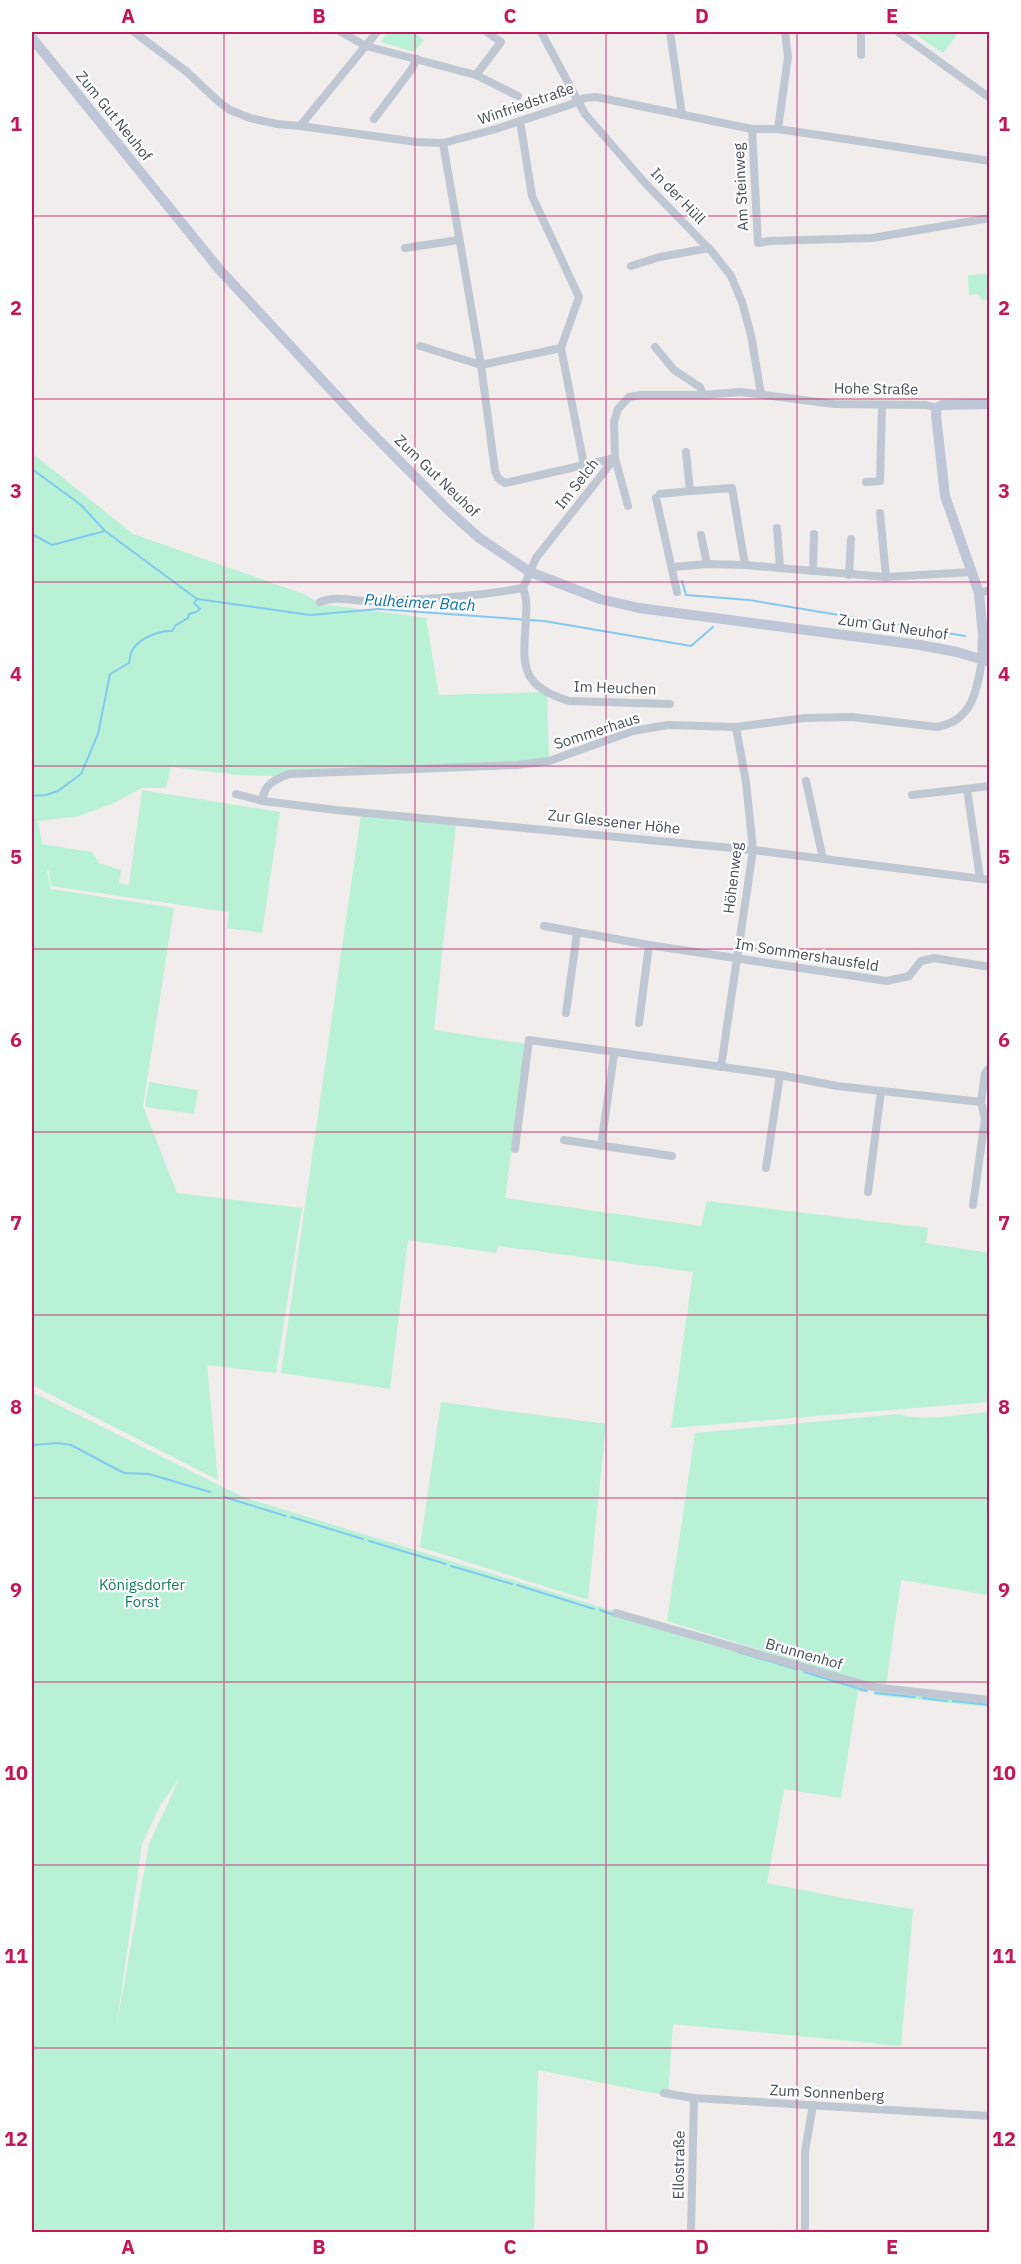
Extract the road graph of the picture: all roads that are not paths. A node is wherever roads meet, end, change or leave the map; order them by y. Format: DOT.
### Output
graph roads {
  1 [pos="134,32"];
  2 [pos="341,32"];
  3 [pos="377,32"];
  4 [pos="487,32"];
  5 [pos="541,32"];
  6 [pos="670,32"];
  7 [pos="785,32"];
  8 [pos="861,32"];
  9 [pos="898,32"];
  10 [pos="32,38"];
  11 [pos="366,46"];
  12 [pos="861,55"];
  13 [pos="417,59"];
  14 [pos="476,75"];
  15 [pos="518,96"];
  16 [pos="990,98"];
  17 [pos="578,101"];
  18 [pos="682,115"];
  19 [pos="374,119"];
  20 [pos="520,121"];
  21 [pos="300,126"];
  22 [pos="752,129"];
  23 [pos="778,129"];
  24 [pos="444,143"];
  25 [pos="990,161"];
  26 [pos="990,218"];
  27 [pos="459,240"];
  28 [pos="405,248"];
  29 [pos="709,248"];
  30 [pos="631,266"];
  31 [pos="420,346"];
  32 [pos="655,347"];
  33 [pos="561,348"];
  34 [pos="481,365"];
  35 [pos="703,394"];
  36 [pos="761,394"];
  37 [pos="990,404"];
  38 [pos="882,405"];
  39 [pos="937,408"];
  40 [pos="686,452"];
  41 [pos="615,455"];
  42 [pos="584,465"];
  43 [pos="866,482"];
  44 [pos="690,490"];
  45 [pos="628,506"];
  46 [pos="880,513"];
  47 [pos="777,528"];
  48 [pos="814,534"];
  49 [pos="701,535"];
  50 [pos="851,539"];
  51 [pos="707,564"];
  52 [pos="745,565"];
  53 [pos="673,567"];
  54 [pos="780,568"];
  55 [pos="813,571"];
  56 [pos="530,572"];
  57 [pos="972,572"];
  58 [pos="849,575"];
  59 [pos="886,577"];
  60 [pos="523,588"];
  61 [pos="677,592"];
  62 [pos="984,592"];
  63 [pos="320,602"];
  64 [pos="986,661"];
  65 [pos="670,704"];
  66 [pos="736,727"];
  67 [pos="806,781"];
  68 [pos="990,786"];
  69 [pos="967,789"];
  70 [pos="236,794"];
  71 [pos="912,795"];
  72 [pos="263,801"];
  73 [pos="753,850"];
  74 [pos="823,859"];
  75 [pos="980,878"];
  76 [pos="990,880"];
  77 [pos="544,926"];
  78 [pos="577,933"];
  79 [pos="649,945"];
  80 [pos="735,958"];
  81 [pos="990,967"];
  82 [pos="566,1013"];
  83 [pos="639,1023"];
  84 [pos="614,1054"];
  85 [pos="721,1067"];
  86 [pos="990,1067"];
  87 [pos="780,1075"];
  88 [pos="881,1091"];
  89 [pos="981,1102"];
  90 [pos="564,1140"];
  91 [pos="601,1146"];
  92 [pos="515,1149"];
  93 [pos="672,1156"];
  94 [pos="766,1168"];
  95 [pos="868,1192"];
  96 [pos="973,1205"];
  97 [pos="616,1613"];
  98 [pos="990,1700"];
  99 [pos="664,2093"];
  100 [pos="694,2098"];
  101 [pos="813,2105"];
  102 [pos="990,2116"];
  103 [pos="691,2232"];
  104 [pos="805,2232"];
  1 -- 21 [label="street, Winfriedstraße"];
  2 -- 11 [label="street"];
  3 -- 11 [label="street"];
  4 -- 14 [label="street"];
  5 -- 17 [label="street, In der Hüll"];
  6 -- 18 [label="street"];
  7 -- 23 [label="street"];
  8 -- 12 [label="street"];
  9 -- 16 [label="street"];
  10 -- 56 [label="main road, Zum Gut Neuhof"];
  11 -- 13 [label="street"];
  11 -- 21 [label="street"];
  13 -- 14 [label="street"];
  13 -- 19 [label="street"];
  14 -- 15 [label="street"];
  17 -- 18 [label="street, Winfriedstraße"];
  17 -- 20 [label="street, Winfriedstraße"];
  17 -- 29 [label="street, In der Hüll"];
  18 -- 22 [label="street, Winfriedstraße"];
  20 -- 24 [label="street, Winfriedstraße"];
  20 -- 33 [label="street"];
  21 -- 24 [label="street, Winfriedstraße"];
  22 -- 23 [label="street, Winfriedstraße"];
  22 -- 26 [label="street, Am Steinweg"];
  23 -- 25 [label="street, Winfriedstraße"];
  24 -- 27 [label="street"];
  27 -- 28 [label="street"];
  27 -- 34 [label="street"];
  29 -- 30 [label="street"];
  29 -- 36 [label="street, In der Hüll"];
  31 -- 34 [label="street"];
  32 -- 35 [label="street"];
  33 -- 34 [label="street"];
  33 -- 42 [label="street"];
  34 -- 42 [label="street"];
  35 -- 36 [label="street, Im Selch"];
  35 -- 41 [label="street, Im Selch"];
  36 -- 38 [label="street, Hohe Straße"];
  37 -- 39 [label="main road, Hohe Straße"];
  38 -- 39 [label="street, Hohe Straße"];
  38 -- 43 [label="street"];
  39 -- 57 [label="main road"];
  40 -- 44 [label="street"];
  41 -- 42 [label="street"];
  41 -- 45 [label="street"];
  41 -- 56 [label="street, Im Selch"];
  44 -- 52 [label="street"];
  44 -- 53 [label="street"];
  46 -- 59 [label="street"];
  47 -- 54 [label="street"];
  48 -- 55 [label="street"];
  49 -- 51 [label="street"];
  50 -- 58 [label="street"];
  51 -- 52 [label="street"];
  51 -- 53 [label="street"];
  52 -- 54 [label="street"];
  53 -- 61 [label="street"];
  54 -- 55 [label="street"];
  55 -- 58 [label="street"];
  56 -- 60 [label="street"];
  56 -- 64 [label="main road, Zum Gut Neuhof"];
  57 -- 59 [label="street"];
  57 -- 62 [label="main road"];
  58 -- 59 [label="street"];
  60 -- 63 [label="street"];
  60 -- 65 [label="street, Im Heuchen"];
  62 -- 64 [label="main road"];
  64 -- 66 [label="street, Sommerhaus"];
  66 -- 72 [label="street, Sommerhaus"];
  66 -- 73 [label="street, Höhenweg"];
  67 -- 74 [label="street"];
  68 -- 69 [label="street"];
  69 -- 71 [label="street"];
  69 -- 75 [label="street"];
  70 -- 72 [label="street, Zur Glessener Höhe"];
  72 -- 73 [label="street, Zur Glessener Höhe"];
  73 -- 74 [label="street, Zur Glessener Höhe"];
  73 -- 80 [label="street, Höhenweg"];
  74 -- 75 [label="street, Zur Glessener Höhe"];
  75 -- 76 [label="street, Zur Glessener Höhe"];
  77 -- 78 [label="street, Im Sommershausfeld"];
  78 -- 79 [label="street, Im Sommershausfeld"];
  78 -- 82 [label="street"];
  79 -- 80 [label="street, Im Sommershausfeld"];
  79 -- 83 [label="street"];
  80 -- 81 [label="street, Im Sommershausfeld"];
  80 -- 85 [label="street, Höhenweg"];
  84 -- 85 [label="street"];
  84 -- 91 [label="street"];
  84 -- 92 [label="street"];
  85 -- 87 [label="street"];
  86 -- 89 [label="street"];
  87 -- 88 [label="street"];
  87 -- 94 [label="street"];
  88 -- 89 [label="street"];
  88 -- 95 [label="street"];
  89 -- 96 [label="street"];
  90 -- 91 [label="street"];
  91 -- 93 [label="street"];
  97 -- 98 [label="street, Brunnenhof"];
  99 -- 100 [label="street, Zum Sonnenberg"];
  100 -- 101 [label="street, Zum Sonnenberg"];
  100 -- 103 [label="street, Ellostraße"];
  101 -- 102 [label="street, Zum Sonnenberg"];
  101 -- 104 [label="street"];
}
